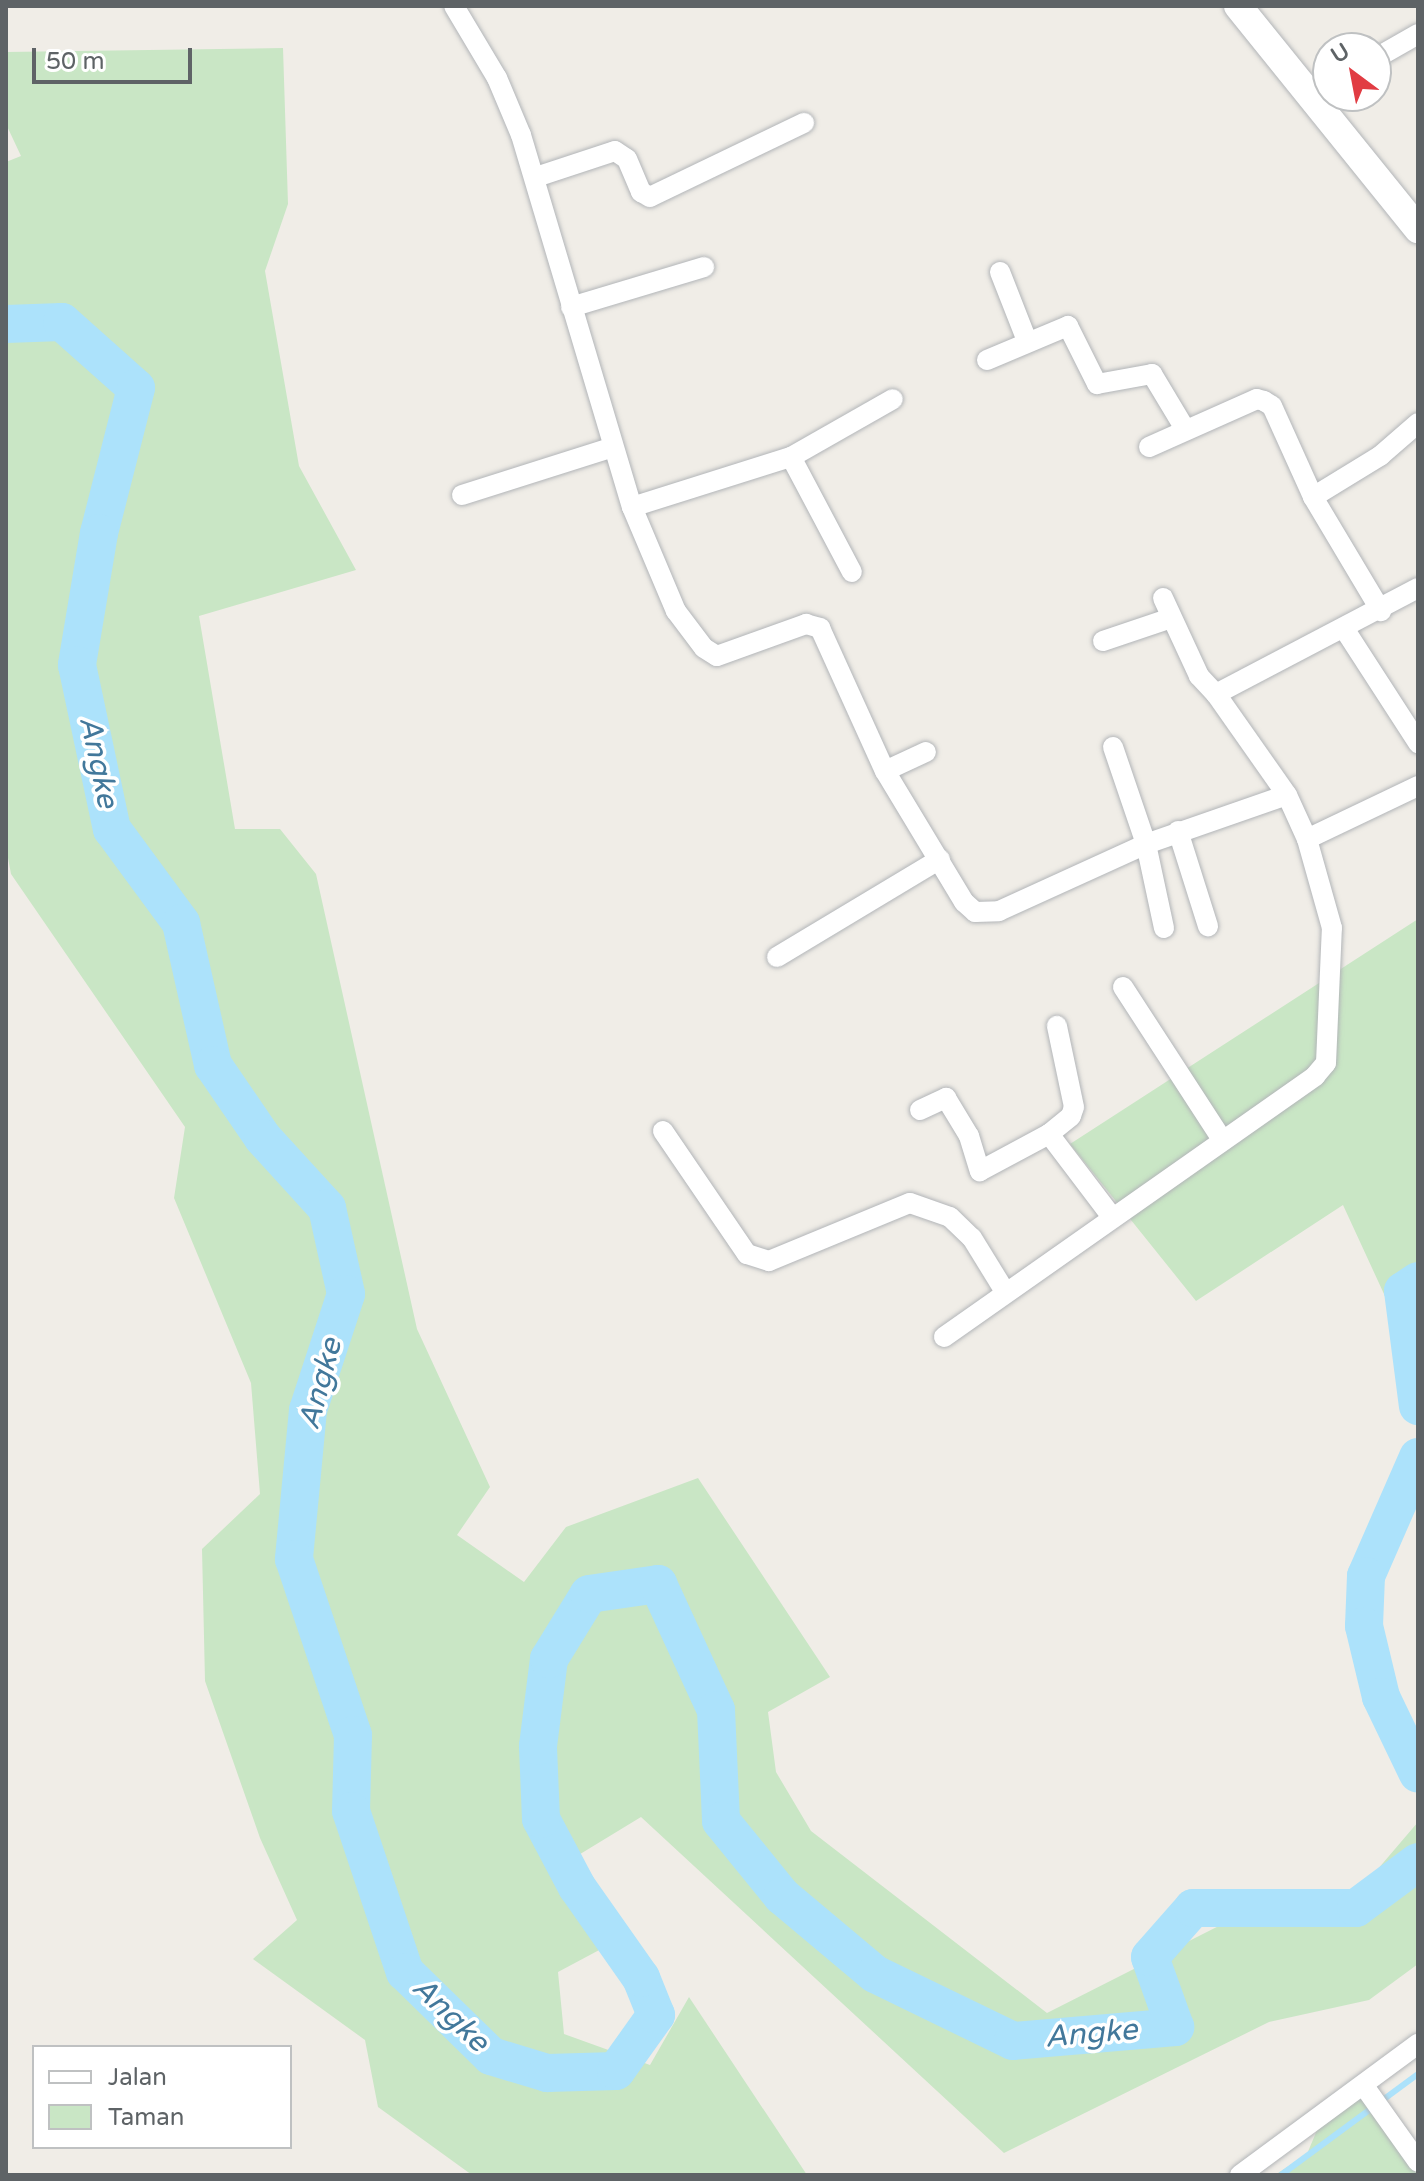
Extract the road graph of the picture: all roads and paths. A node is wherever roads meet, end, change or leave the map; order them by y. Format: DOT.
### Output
graph roads {
  1 [pos="454,6"];
  2 [pos="1238,6"];
  3 [pos="1418,34"];
  4 [pos="1392,49"];
  5 [pos="1312,85"];
  6 [pos="1333,112"];
  7 [pos="804,123"];
  8 [pos="536,177"];
  9 [pos="1418,229"];
  10 [pos="704,267"];
  11 [pos="1000,272"];
  12 [pos="571,307"];
  13 [pos="1027,341"];
  14 [pos="987,360"];
  15 [pos="893,399"];
  16 [pos="1418,423"];
  17 [pos="1185,429"];
  18 [pos="613,447"];
  19 [pos="1149,447"];
  20 [pos="791,457"];
  21 [pos="462,495"];
  22 [pos="1313,497"];
  23 [pos="632,507"];
  24 [pos="852,572"];
  25 [pos="1418,588"];
  26 [pos="1163,598"];
  27 [pos="1381,611"];
  28 [pos="1171,618"];
  29 [pos="1345,630"];
  30 [pos="1103,641"];
  31 [pos="1216,694"];
  32 [pos="1418,743"];
  33 [pos="1113,747"];
  34 [pos="926,752"];
  35 [pos="885,771"];
  36 [pos="1418,786"];
  37 [pos="1287,795"];
  38 [pos="1178,831"];
  39 [pos="1307,839"];
  40 [pos="1146,844"];
  41 [pos="940,859"];
  42 [pos="1208,926"];
  43 [pos="1164,928"];
  44 [pos="777,957"];
  45 [pos="1123,987"];
  46 [pos="1057,1026"];
  47 [pos="920,1110"];
  48 [pos="663,1131"];
  49 [pos="1049,1134"];
  50 [pos="1221,1138"];
  51 [pos="1112,1217"];
  52 [pos="1004,1290"];
  53 [pos="944,1337"];
  54 [pos="1418,2044"];
  55 [pos="1364,2087"];
  56 [pos="1418,2162"];
  57 [pos="1240,2175"];
  1 -- 8 [label="street"];
  2 -- 5 [label="main road"];
  3 -- 4 [label="street"];
  6 -- 9 [label="main road"];
  7 -- 8 [label="street"];
  8 -- 12 [label="street"];
  10 -- 12 [label="street"];
  11 -- 13 [label="street"];
  12 -- 18 [label="street"];
  13 -- 14 [label="street"];
  13 -- 17 [label="street"];
  15 -- 20 [label="street"];
  16 -- 22 [label="street"];
  17 -- 19 [label="street"];
  17 -- 22 [label="street"];
  18 -- 21 [label="street"];
  18 -- 23 [label="street"];
  20 -- 23 [label="street"];
  20 -- 24 [label="street"];
  22 -- 27 [label="street"];
  23 -- 35 [label="street"];
  25 -- 27 [label="street"];
  26 -- 28 [label="street"];
  27 -- 29 [label="street"];
  28 -- 30 [label="street"];
  28 -- 31 [label="street"];
  29 -- 31 [label="street"];
  29 -- 32 [label="street"];
  31 -- 37 [label="street"];
  33 -- 40 [label="street"];
  34 -- 35 [label="street"];
  35 -- 41 [label="street"];
  36 -- 39 [label="street"];
  37 -- 38 [label="street"];
  37 -- 39 [label="street"];
  38 -- 40 [label="street"];
  38 -- 42 [label="street"];
  39 -- 50 [label="street"];
  40 -- 41 [label="street"];
  40 -- 43 [label="street"];
  41 -- 44 [label="street"];
  45 -- 50 [label="street"];
  46 -- 49 [label="street"];
  47 -- 49 [label="street"];
  48 -- 52 [label="street"];
  49 -- 51 [label="street"];
  50 -- 51 [label="street"];
  51 -- 52 [label="street"];
  52 -- 53 [label="street"];
  54 -- 55 [label="street"];
  55 -- 56 [label="street"];
  55 -- 57 [label="street"];
}
